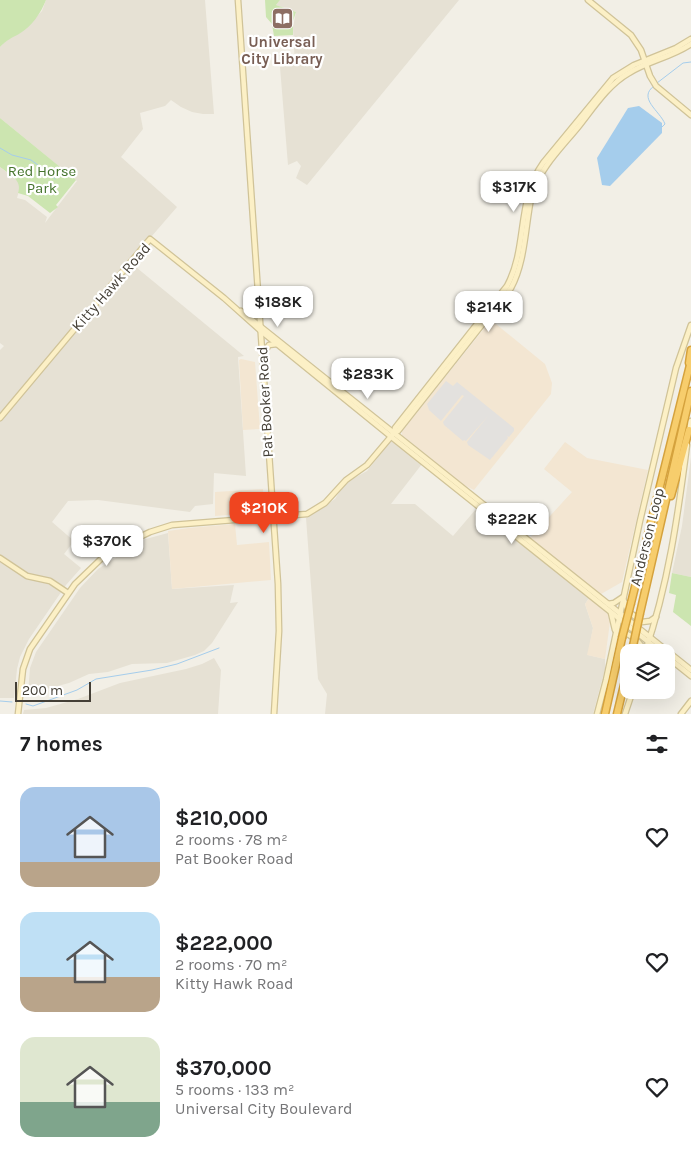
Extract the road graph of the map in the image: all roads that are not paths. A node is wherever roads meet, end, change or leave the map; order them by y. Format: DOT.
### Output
graph roads {
  1 [pos="238,0"];
  2 [pos="588,0"];
  3 [pos="691,39"];
  4 [pos="691,44"];
  5 [pos="646,62"];
  6 [pos="691,115"];
  7 [pos="259,301"];
  8 [pos="238,309"];
  9 [pos="246,314"];
  10 [pos="691,324"];
  11 [pos="261,329"];
  12 [pos="277,344"];
  13 [pos="691,350"];
  14 [pos="262,355"];
  15 [pos="301,361"];
  16 [pos="691,361"];
  17 [pos="686,379"];
  18 [pos="691,391"];
  19 [pos="0,418"];
  20 [pos="691,421"];
  21 [pos="689,430"];
  22 [pos="392,435"];
  23 [pos="273,517"];
  24 [pos="0,558"];
  25 [pos="646,589"];
  26 [pos="68,593"];
  27 [pos="623,598"];
  28 [pos="608,604"];
  29 [pos="611,612"];
  30 [pos="620,612"];
  31 [pos="657,616"];
  32 [pos="619,619"];
  33 [pos="655,624"];
  34 [pos="615,635"];
  35 [pos="651,637"];
  36 [pos="649,643"];
  37 [pos="633,644"];
  38 [pos="641,644"];
  39 [pos="660,644"];
  40 [pos="661,644"];
  41 [pos="675,657"];
  42 [pos="675,663"];
  43 [pos="691,670"];
  44 [pos="691,676"];
  45 [pos="621,699"];
  46 [pos="630,699"];
  47 [pos="691,701"];
  48 [pos="18,714"];
  49 [pos="274,714"];
  50 [pos="597,714"];
  51 [pos="604,714"];
  52 [pos="617,714"];
  53 [pos="625,714"];
  54 [pos="680,714"];
  1 -- 7 [label="main road, Pat Booker Road"];
  2 -- 5 [label="main road"];
  3 -- 5 [label="main road"];
  4 -- 5 [label="main road"];
  5 -- 6 [label="main road"];
  5 -- 22 [label="main road"];
  7 -- 9 [label="main road"];
  7 -- 11 [label="main road, Pat Booker Road"];
  8 -- 9 [label="main road, Kitty Hawk Road"];
  8 -- 11 [label="main road, Kitty Hawk Road"];
  8 -- 19 [label="main road, Kitty Hawk Road"];
  9 -- 11 [label="main road, Kitty Hawk Road"];
  10 -- 27 [label="main road"];
  11 -- 12 [label="main road, Kitty Hawk Road"];
  11 -- 14 [label="main road, Pat Booker Road"];
  11 -- 15 [label="main road, Kitty Hawk Road"];
  12 -- 14 [label="main road"];
  12 -- 15 [label="main road, Kitty Hawk Road"];
  13 -- 17 [label="highway"];
  14 -- 23 [label="main road, Pat Booker Road"];
  15 -- 22 [label="main road, Kitty Hawk Road"];
  16 -- 17 [label="highway, Anderson Loop"];
  17 -- 51 [label="highway, Anderson Loop, bridge"];
  18 -- 25 [label="highway, Anderson Loop"];
  20 -- 21 [label="main road"];
  21 -- 25 [label="highway"];
  21 -- 31 [label="main road"];
  22 -- 23 [label="main road"];
  22 -- 28 [label="main road, Kitty Hawk Road"];
  22 -- 29 [label="main road, Kitty Hawk Road"];
  23 -- 26 [label="main road"];
  23 -- 49 [label="main road, Pat Booker Road"];
  24 -- 26 [label="main road"];
  25 -- 37 [label="highway, Anderson Loop, bridge"];
  26 -- 48 [label="main road"];
  27 -- 28 [label="main road"];
  27 -- 30 [label="main road"];
  27 -- 31 [label="main road"];
  28 -- 30 [label="main road, Kitty Hawk Road"];
  29 -- 32 [label="main road, Kitty Hawk Road"];
  29 -- 34 [label="main road"];
  30 -- 32 [label="main road"];
  30 -- 35 [label="main road, Kitty Hawk Road"];
  31 -- 33 [label="main road"];
  32 -- 34 [label="main road"];
  32 -- 36 [label="main road, Kitty Hawk Road"];
  33 -- 35 [label="main road"];
  33 -- 40 [label="main road"];
  34 -- 38 [label="main road"];
  34 -- 50 [label="main road"];
  35 -- 36 [label="main road"];
  35 -- 39 [label="main road, Kitty Hawk Road"];
  41 -- 43 [label="main road, Kitty Hawk Road"];
  42 -- 44 [label="main road"];
  45 -- 52 [label="highway"];
  46 -- 53 [label="main road"];
  47 -- 54 [label="main road"];
}
